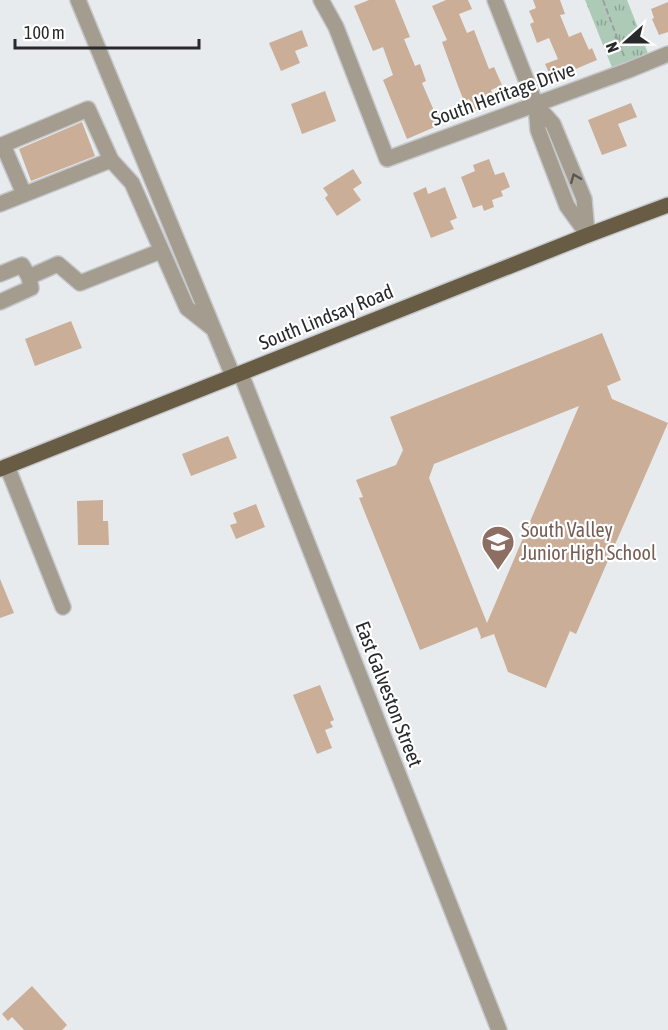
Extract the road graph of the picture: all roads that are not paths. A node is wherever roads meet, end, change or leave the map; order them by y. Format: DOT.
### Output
graph roads {
  1 [pos="78,0"];
  2 [pos="321,0"];
  3 [pos="495,0"];
  4 [pos="668,54"];
  5 [pos="536,105"];
  6 [pos="1,146"];
  7 [pos="111,159"];
  8 [pos="24,194"];
  9 [pos="0,204"];
  10 [pos="668,205"];
  11 [pos="588,235"];
  12 [pos="161,251"];
  13 [pos="0,274"];
  14 [pos="29,277"];
  15 [pos="0,302"];
  16 [pos="214,329"];
  17 [pos="237,375"];
  18 [pos="4,468"];
  19 [pos="63,607"];
  20 [pos="499,1030"];
  1 -- 16 [label="street, East Galveston Street"];
  2 -- 5 [label="street, South Heritage Drive"];
  3 -- 5 [label="street"];
  4 -- 5 [label="street, South Heritage Drive"];
  5 -- 11 [label="street"];
  6 -- 7 [label="street"];
  6 -- 8 [label="street"];
  7 -- 8 [label="street"];
  7 -- 12 [label="street"];
  8 -- 9 [label="street"];
  10 -- 11 [label="main road, South Lindsay Road"];
  11 -- 17 [label="main road, South Lindsay Road"];
  12 -- 14 [label="street"];
  12 -- 16 [label="street"];
  13 -- 14 [label="street"];
  14 -- 15 [label="street"];
  16 -- 17 [label="street, East Galveston Street"];
  17 -- 18 [label="main road, South Lindsay Road"];
  17 -- 20 [label="street, East Galveston Street"];
  18 -- 19 [label="street"];
}
